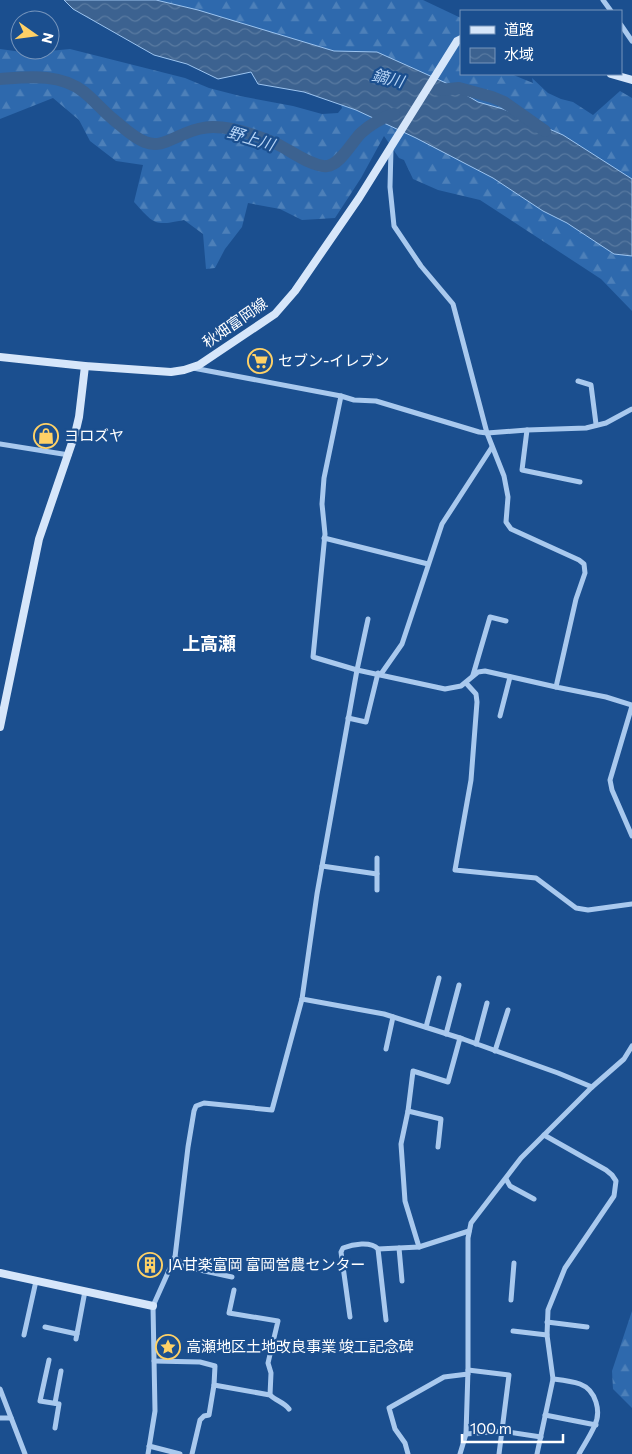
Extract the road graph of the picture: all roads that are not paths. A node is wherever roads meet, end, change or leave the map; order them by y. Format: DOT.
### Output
graph roads {
  1 [pos="622,26"];
  2 [pos="460,40"];
  3 [pos="632,41"];
  4 [pos="614,75"];
  5 [pos="632,80"];
  6 [pos="392,146"];
  7 [pos="0,356"];
  8 [pos="85,366"];
  9 [pos="190,368"];
  10 [pos="578,381"];
  11 [pos="341,396"];
  12 [pos="632,409"];
  13 [pos="596,424"];
  14 [pos="527,430"];
  15 [pos="487,433"];
  16 [pos="0,444"];
  17 [pos="492,448"];
  18 [pos="69,455"];
  19 [pos="580,482"];
  20 [pos="324,538"];
  21 [pos="428,564"];
  22 [pos="368,619"];
  23 [pos="506,621"];
  24 [pos="357,670"];
  25 [pos="380,674"];
  26 [pos="473,676"];
  27 [pos="510,677"];
  28 [pos="466,684"];
  29 [pos="556,687"];
  30 [pos="632,705"];
  31 [pos="500,716"];
  32 [pos="348,718"];
  33 [pos="0,727"];
  34 [pos="632,836"];
  35 [pos="377,858"];
  36 [pos="322,866"];
  37 [pos="377,874"];
  38 [pos="377,890"];
  39 [pos="632,904"];
  40 [pos="439,978"];
  41 [pos="458,985"];
  42 [pos="302,999"];
  43 [pos="487,1003"];
  44 [pos="508,1010"];
  45 [pos="393,1017"];
  46 [pos="426,1027"];
  47 [pos="446,1034"];
  48 [pos="460,1038"];
  49 [pos="476,1044"];
  50 [pos="632,1046"];
  51 [pos="386,1049"];
  52 [pos="495,1051"];
  53 [pos="592,1087"];
  54 [pos="408,1111"];
  55 [pos="544,1135"];
  56 [pos="438,1147"];
  57 [pos="506,1179"];
  58 [pos="534,1199"];
  59 [pos="469,1231"];
  60 [pos="419,1247"];
  61 [pos="399,1248"];
  62 [pos="378,1249"];
  63 [pos="175,1257"];
  64 [pos="514,1264"];
  65 [pos="0,1273"];
  66 [pos="232,1278"];
  67 [pos="36,1281"];
  68 [pos="402,1281"];
  69 [pos="234,1290"];
  70 [pos="85,1291"];
  71 [pos="511,1300"];
  72 [pos="153,1306"];
  73 [pos="350,1317"];
  74 [pos="386,1320"];
  75 [pos="548,1322"];
  76 [pos="45,1327"];
  77 [pos="587,1327"];
  78 [pos="513,1330"];
  79 [pos="24,1334"];
  80 [pos="547,1335"];
  81 [pos="49,1360"];
  82 [pos="154,1361"];
  83 [pos="62,1371"];
  84 [pos="468,1372"];
  85 [pos="553,1379"];
  86 [pos="214,1385"];
  87 [pos="0,1390"];
  88 [pos="270,1395"];
  89 [pos="54,1404"];
  90 [pos="289,1409"];
  91 [pos="545,1416"];
  92 [pos="0,1418"];
  93 [pos="11,1418"];
  94 [pos="596,1425"];
  95 [pos="55,1428"];
  96 [pos="502,1431"];
  97 [pos="466,1434"];
  98 [pos="541,1438"];
  99 [pos="149,1446"];
  100 [pos="25,1454"];
  101 [pos="148,1454"];
  102 [pos="180,1454"];
  103 [pos="192,1454"];
  104 [pos="408,1454"];
  105 [pos="460,1454"];
  106 [pos="499,1454"];
  107 [pos="537,1454"];
  108 [pos="579,1454"];
  1 -- 3 [label="street"];
  2 -- 6 [label="main road, 秋畑富岡線"];
  4 -- 5 [label="main road"];
  6 -- 9 [label="main road, 秋畑富岡線"];
  6 -- 15 [label="street"];
  7 -- 8 [label="main road, 秋畑富岡線"];
  8 -- 9 [label="main road, 秋畑富岡線"];
  8 -- 18 [label="main road"];
  9 -- 11 [label="street"];
  10 -- 13 [label="street"];
  11 -- 15 [label="street"];
  11 -- 20 [label="street"];
  12 -- 13 [label="street"];
  13 -- 14 [label="street"];
  14 -- 15 [label="street"];
  14 -- 19 [label="street"];
  15 -- 17 [label="street"];
  16 -- 18 [label="street"];
  17 -- 21 [label="street"];
  17 -- 29 [label="street"];
  18 -- 33 [label="main road"];
  20 -- 21 [label="street"];
  20 -- 24 [label="street"];
  21 -- 25 [label="street"];
  22 -- 24 [label="street"];
  23 -- 26 [label="street"];
  24 -- 25 [label="street"];
  24 -- 32 [label="street"];
  25 -- 28 [label="street"];
  25 -- 32 [label="street"];
  26 -- 27 [label="street"];
  26 -- 28 [label="street"];
  27 -- 29 [label="street"];
  27 -- 31 [label="street"];
  28 -- 39 [label="street"];
  29 -- 30 [label="street"];
  30 -- 34 [label="street"];
  32 -- 36 [label="street"];
  35 -- 37 [label="street"];
  36 -- 37 [label="street"];
  36 -- 42 [label="street"];
  37 -- 38 [label="street"];
  40 -- 46 [label="street"];
  41 -- 47 [label="street"];
  42 -- 45 [label="street"];
  42 -- 63 [label="street"];
  43 -- 49 [label="street"];
  44 -- 52 [label="street"];
  45 -- 46 [label="street"];
  45 -- 51 [label="street"];
  46 -- 47 [label="street"];
  47 -- 48 [label="street"];
  48 -- 49 [label="street"];
  48 -- 54 [label="street"];
  49 -- 52 [label="street"];
  50 -- 53 [label="street"];
  52 -- 53 [label="street"];
  53 -- 55 [label="street"];
  54 -- 56 [label="street"];
  54 -- 60 [label="street"];
  55 -- 57 [label="street"];
  55 -- 75 [label="street"];
  57 -- 58 [label="street"];
  57 -- 59 [label="street"];
  59 -- 60 [label="street"];
  59 -- 84 [label="street"];
  60 -- 61 [label="street"];
  61 -- 62 [label="street"];
  61 -- 68 [label="street"];
  62 -- 73 [label="street"];
  62 -- 74 [label="street"];
  63 -- 66 [label="street"];
  63 -- 72 [label="street"];
  64 -- 71 [label="street"];
  65 -- 67 [label="main road"];
  67 -- 70 [label="main road"];
  67 -- 79 [label="street"];
  69 -- 88 [label="street"];
  70 -- 72 [label="main road"];
  70 -- 76 [label="street"];
  72 -- 82 [label="street"];
  75 -- 77 [label="street"];
  75 -- 80 [label="street"];
  78 -- 80 [label="street"];
  80 -- 85 [label="street"];
  81 -- 89 [label="street"];
  82 -- 86 [label="street"];
  82 -- 99 [label="street"];
  83 -- 89 [label="street"];
  84 -- 96 [label="street"];
  84 -- 97 [label="street"];
  84 -- 104 [label="street"];
  85 -- 91 [label="street"];
  85 -- 94 [label="street"];
  86 -- 88 [label="street"];
  86 -- 103 [label="street"];
  87 -- 93 [label="street"];
  88 -- 90 [label="street"];
  89 -- 95 [label="street"];
  91 -- 94 [label="street"];
  91 -- 98 [label="street"];
  92 -- 93 [label="street"];
  93 -- 100 [label="street"];
  94 -- 108 [label="street"];
  96 -- 97 [label="street"];
  96 -- 98 [label="street"];
  96 -- 106 [label="street"];
  97 -- 105 [label="street"];
  98 -- 107 [label="street"];
  99 -- 101 [label="street"];
  99 -- 102 [label="street"];
}
